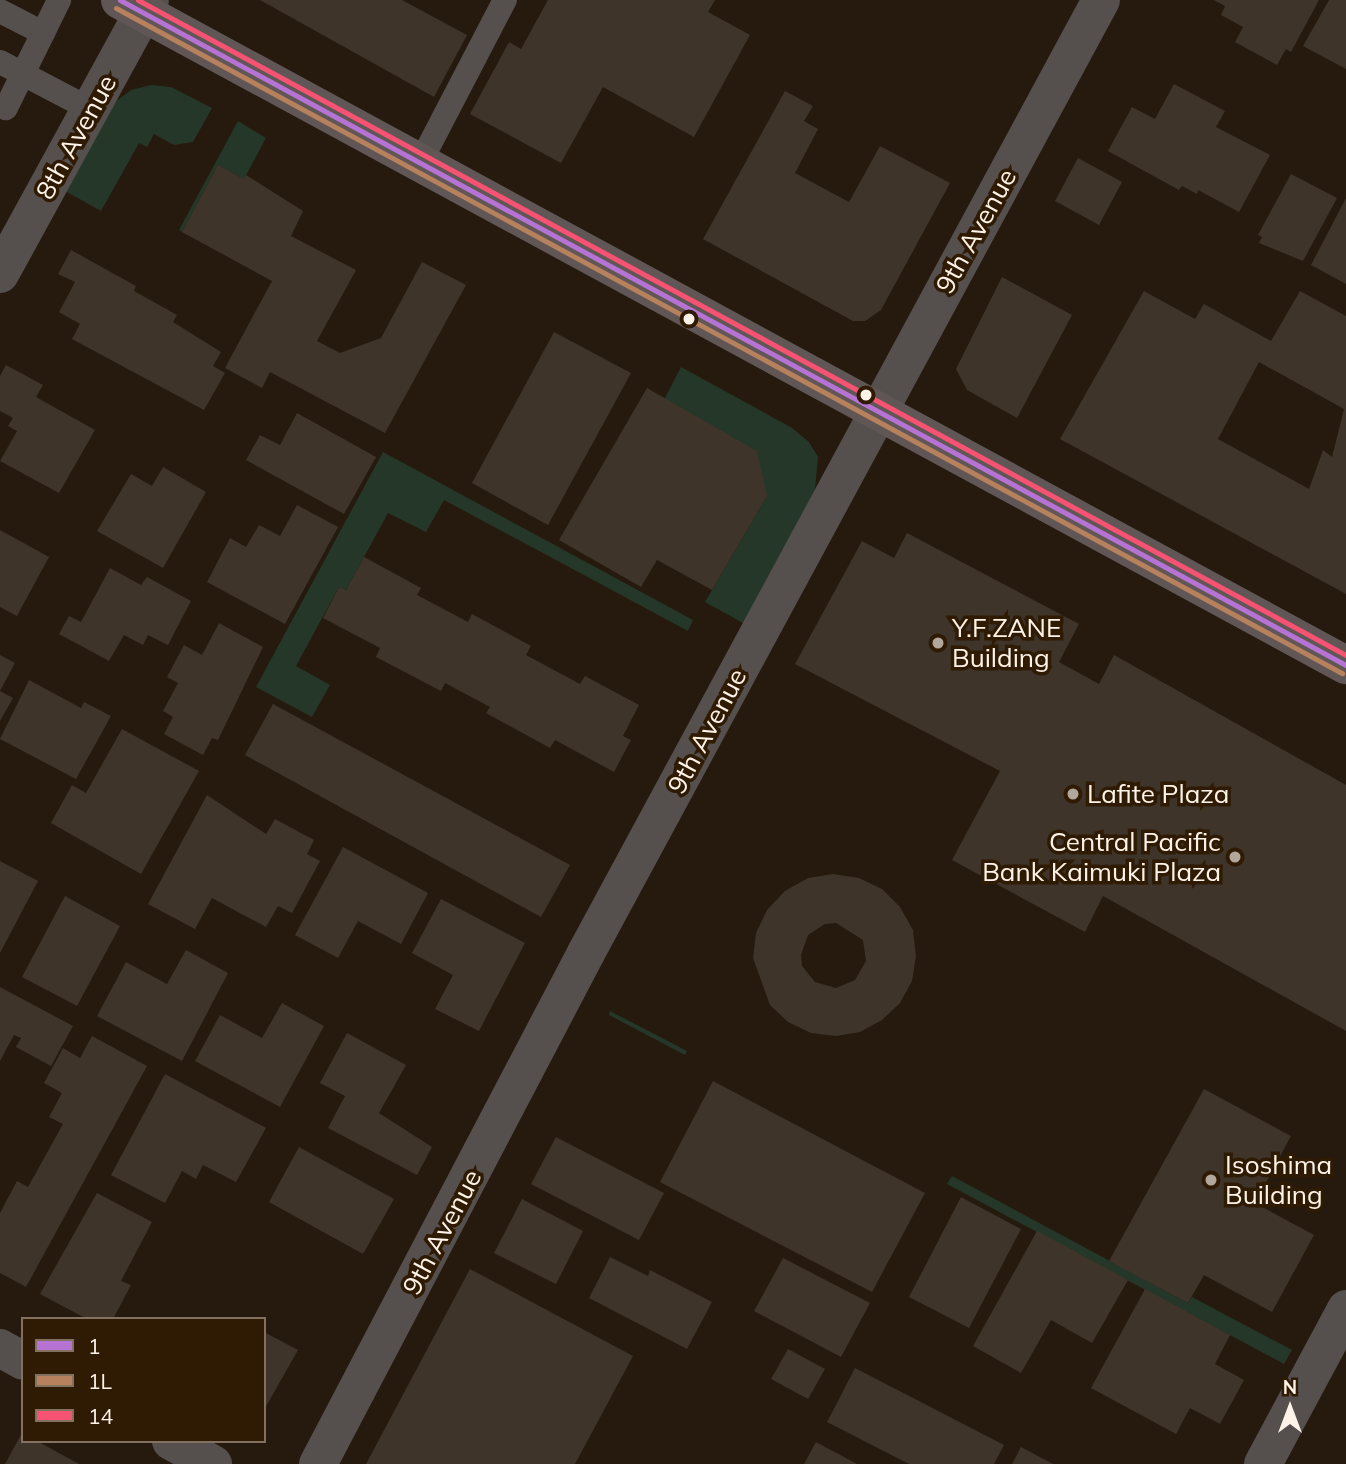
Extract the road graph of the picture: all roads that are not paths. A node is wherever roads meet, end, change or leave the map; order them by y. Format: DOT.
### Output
graph roads {
  1 [pos="59,0"];
  2 [pos="505,0"];
  3 [pos="1101,0"];
  4 [pos="138,4"];
  5 [pos="0,11"];
  6 [pos="43,33"];
  7 [pos="0,62"];
  8 [pos="22,74"];
  9 [pos="6,108"];
  10 [pos="92,110"];
  11 [pos="420,163"];
  12 [pos="0,274"];
  13 [pos="878,411"];
  14 [pos="1346,665"];
  15 [pos="1346,1309"];
  16 [pos="0,1348"];
  17 [pos="21,1360"];
  18 [pos="175,1443"];
  19 [pos="213,1464"];
  20 [pos="318,1464"];
  21 [pos="1262,1464"];
  1 -- 6 [label="lane"];
  2 -- 11 [label="lane"];
  3 -- 13 [label="street, 9th Avenue"];
  4 -- 10 [label="street, 8th Avenue"];
  4 -- 11 [label="main road"];
  5 -- 6 [label="lane"];
  6 -- 8 [label="lane"];
  7 -- 8 [label="lane"];
  8 -- 9 [label="lane"];
  8 -- 10 [label="lane"];
  10 -- 12 [label="street, 8th Avenue"];
  11 -- 13 [label="main road"];
  13 -- 14 [label="main road"];
  13 -- 20 [label="street, 9th Avenue"];
  15 -- 21 [label="street"];
  16 -- 17 [label="street"];
  18 -- 19 [label="street"];
}
